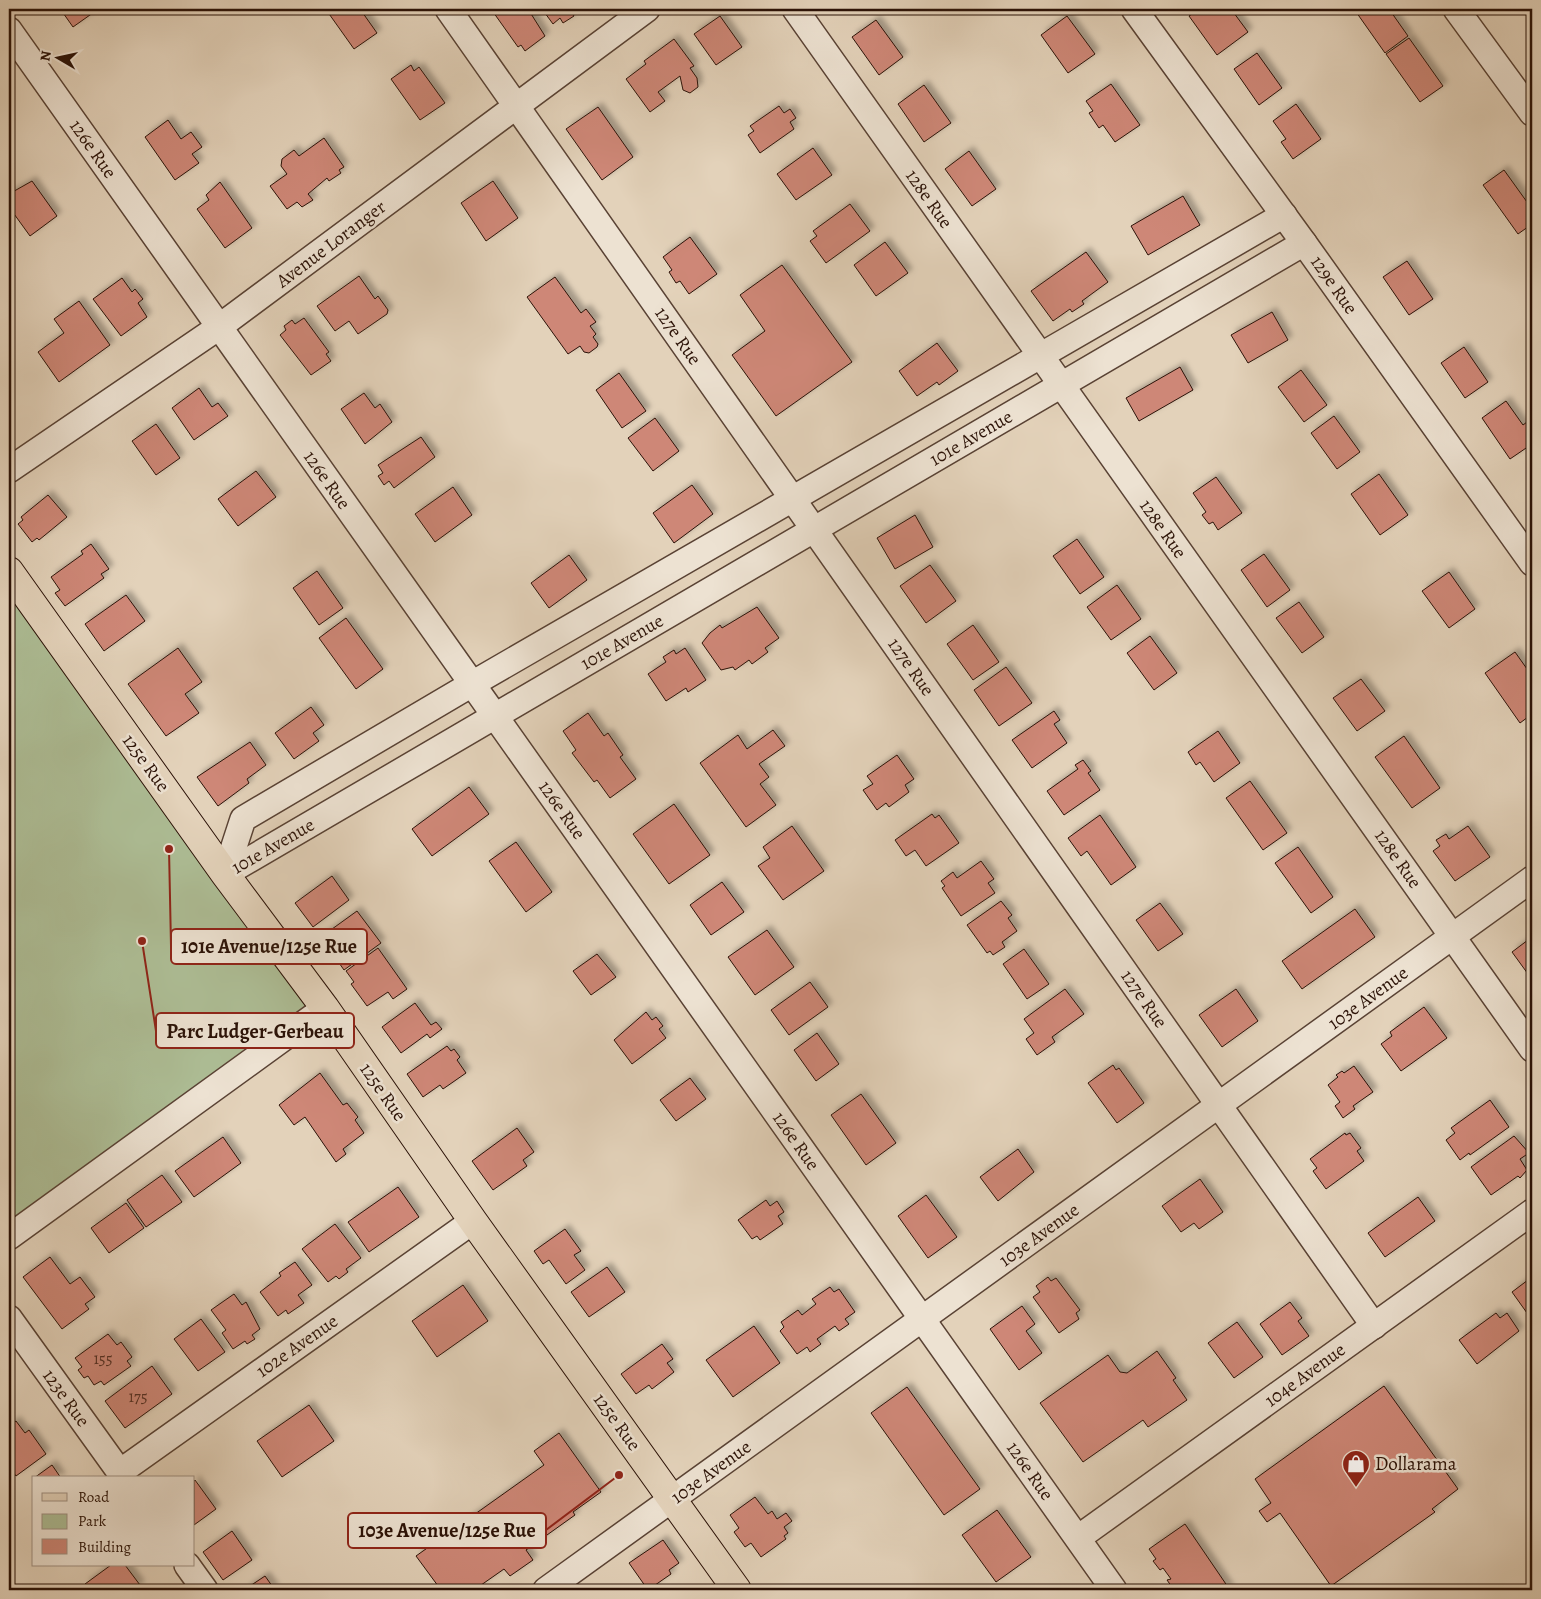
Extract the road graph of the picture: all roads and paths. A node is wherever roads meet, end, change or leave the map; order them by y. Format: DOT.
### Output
graph roads {
  1 [pos="448,9"];
  2 [pos="647,9"];
  3 [pos="794,9"];
  4 [pos="1134,9"];
  5 [pos="1456,9"];
  6 [pos="9,30"];
  7 [pos="516,106"];
  8 [pos="1532,113"];
  9 [pos="1284,215"];
  10 [pos="1304,243"];
  11 [pos="219,327"];
  12 [pos="1040,356"];
  13 [pos="1062,385"];
  14 [pos="9,470"];
  15 [pos="793,499"];
  16 [pos="814,530"];
  17 [pos="1532,563"];
  18 [pos="9,571"];
  19 [pos="472,684"];
  20 [pos="495,716"];
  21 [pos="225,874"];
  22 [pos="1532,879"];
  23 [pos="1452,936"];
  24 [pos="325,1008"];
  25 [pos="1532,1049"];
  26 [pos="1219,1105"];
  27 [pos="1532,1212"];
  28 [pos="473,1221"];
  29 [pos="9,1236"];
  30 [pos="9,1318"];
  31 [pos="922,1319"];
  32 [pos="1374,1326"];
  33 [pos="122,1475"];
  34 [pos="672,1499"];
  35 [pos="1078,1538"];
  36 [pos="188,1566"];
  37 [pos="206,1590"];
  38 [pos="546,1590"];
  39 [pos="737,1590"];
  40 [pos="1114,1590"];
  1 -- 7 [label="street, 127e Rue"];
  2 -- 7 [label="street, Avenue Loranger"];
  3 -- 12 [label="street, 128e Rue"];
  4 -- 9 [label="street, 129e Rue"];
  5 -- 8 [label="street"];
  6 -- 11 [label="street, 126e Rue"];
  7 -- 11 [label="street, Avenue Loranger"];
  7 -- 15 [label="street, 127e Rue"];
  9 -- 10 [label="street, 129e Rue"];
  9 -- 12 [label="street, 101e Avenue"];
  10 -- 13 [label="street, 101e Avenue"];
  10 -- 17 [label="street, 129e Rue"];
  11 -- 14 [label="street, Avenue Loranger"];
  11 -- 19 [label="street, 126e Rue"];
  12 -- 13 [label="street, 128e Rue"];
  12 -- 15 [label="street, 101e Avenue"];
  13 -- 16 [label="street, 101e Avenue"];
  13 -- 23 [label="street, 128e Rue"];
  15 -- 16 [label="street, 127e Rue"];
  15 -- 19 [label="street, 101e Avenue"];
  16 -- 20 [label="street, 101e Avenue"];
  16 -- 26 [label="street, 127e Rue"];
  18 -- 21 [label="main road, 125e Rue"];
  19 -- 20 [label="street, 126e Rue"];
  19 -- 21 [label="street, 101e Avenue"];
  20 -- 21 [label="street, 101e Avenue"];
  20 -- 31 [label="street, 126e Rue"];
  21 -- 24 [label="main road, 125e Rue"];
  22 -- 23 [label="street, 103e Avenue"];
  23 -- 25 [label="street, 128e Rue"];
  23 -- 26 [label="street, 103e Avenue"];
  24 -- 28 [label="main road, 125e Rue"];
  24 -- 29 [label="street"];
  26 -- 31 [label="street, 103e Avenue"];
  26 -- 32 [label="street, 127e Rue"];
  27 -- 32 [label="street, 104e Avenue"];
  28 -- 33 [label="street, 102e Avenue"];
  28 -- 34 [label="main road, 125e Rue"];
  30 -- 33 [label="street, 123e Rue"];
  31 -- 34 [label="street, 103e Avenue"];
  31 -- 35 [label="street, 126e Rue"];
  32 -- 35 [label="street, 104e Avenue"];
  34 -- 38 [label="street, 103e Avenue"];
  34 -- 39 [label="main road, 125e Rue"];
  35 -- 40 [label="street, 126e Rue"];
  36 -- 37 [label="street"];
}
